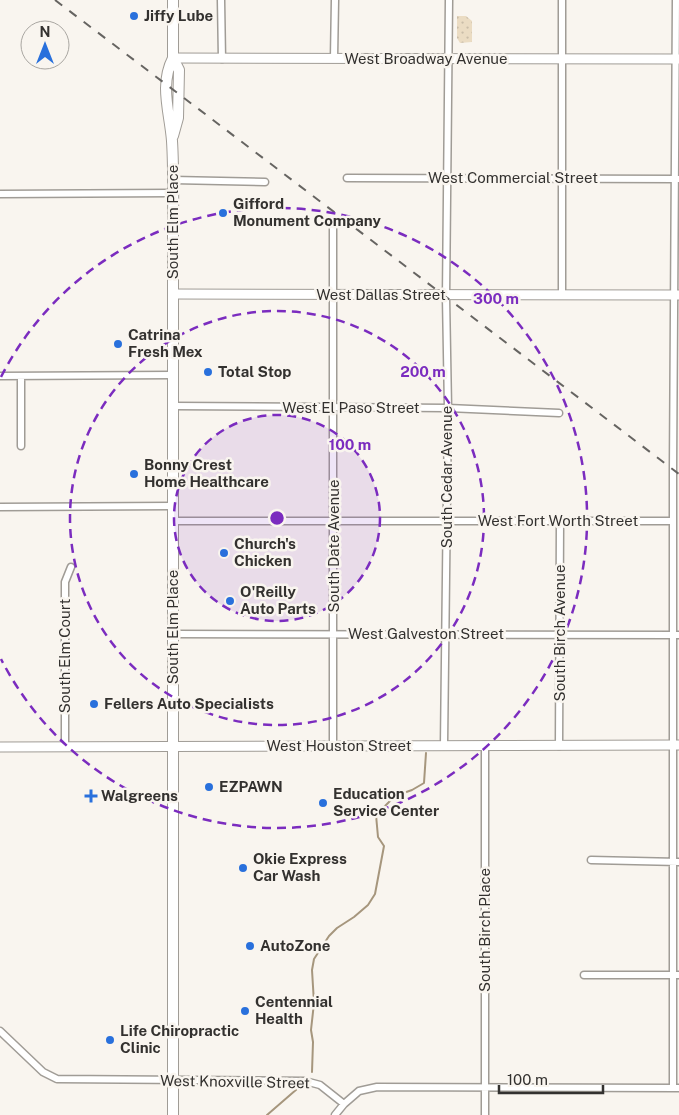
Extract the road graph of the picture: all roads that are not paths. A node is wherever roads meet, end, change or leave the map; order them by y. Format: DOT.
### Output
graph roads {
  1 [pos="173,0"];
  2 [pos="221,0"];
  3 [pos="335,0"];
  4 [pos="449,0"];
  5 [pos="562,0"];
  6 [pos="676,0"];
  7 [pos="173,58"];
  8 [pos="334,58"];
  9 [pos="449,58"];
  10 [pos="222,59"];
  11 [pos="562,59"];
  12 [pos="677,59"];
  13 [pos="347,178"];
  14 [pos="447,178"];
  15 [pos="561,178"];
  16 [pos="677,179"];
  17 [pos="173,180"];
  18 [pos="265,182"];
  19 [pos="173,193"];
  20 [pos="0,194"];
  21 [pos="333,226"];
  22 [pos="174,294"];
  23 [pos="446,294"];
  24 [pos="334,295"];
  25 [pos="562,295"];
  26 [pos="677,295"];
  27 [pos="173,375"];
  28 [pos="0,376"];
  29 [pos="21,376"];
  30 [pos="173,406"];
  31 [pos="334,408"];
  32 [pos="448,408"];
  33 [pos="677,408"];
  34 [pos="559,413"];
  35 [pos="21,446"];
  36 [pos="173,506"];
  37 [pos="0,507"];
  38 [pos="447,520"];
  39 [pos="173,521"];
  40 [pos="334,521"];
  41 [pos="560,521"];
  42 [pos="673,521"];
  43 [pos="71,567"];
  44 [pos="173,634"];
  45 [pos="334,634"];
  46 [pos="446,634"];
  47 [pos="560,634"];
  48 [pos="676,635"];
  49 [pos="676,745"];
  50 [pos="65,746"];
  51 [pos="173,746"];
  52 [pos="333,746"];
  53 [pos="444,746"];
  54 [pos="485,746"];
  55 [pos="559,746"];
  56 [pos="0,747"];
  57 [pos="591,860"];
  58 [pos="676,862"];
  59 [pos="584,975"];
  60 [pos="676,975"];
  61 [pos="0,1031"];
  62 [pos="173,1080"];
  63 [pos="485,1088"];
  64 [pos="676,1088"];
  65 [pos="344,1104"];
  66 [pos="173,1115"];
  67 [pos="335,1115"];
  68 [pos="485,1115"];
  1 -- 7 [label="main road, South Elm Place"];
  2 -- 10 [label="street"];
  3 -- 8 [label="street"];
  4 -- 9 [label="street, South Cedar Avenue"];
  5 -- 11 [label="street"];
  6 -- 12 [label="street"];
  7 -- 10 [label="street, West Broadway Avenue"];
  7 -- 17 [label="main road, South Elm Place"];
  8 -- 9 [label="street, West Broadway Avenue"];
  8 -- 10 [label="street, West Broadway Avenue"];
  9 -- 11 [label="street, West Broadway Avenue"];
  9 -- 14 [label="street, South Cedar Avenue"];
  11 -- 12 [label="street, West Broadway Avenue"];
  11 -- 15 [label="street"];
  12 -- 16 [label="street"];
  13 -- 14 [label="street, West Commercial Street"];
  14 -- 15 [label="street, West Commercial Street"];
  14 -- 23 [label="street, South Cedar Avenue"];
  15 -- 16 [label="street, West Commercial Street"];
  15 -- 25 [label="street"];
  16 -- 26 [label="street"];
  17 -- 18 [label="street"];
  17 -- 19 [label="main road, South Elm Place"];
  19 -- 20 [label="street"];
  19 -- 22 [label="main road, South Elm Place"];
  21 -- 24 [label="street, South Date Avenue"];
  22 -- 24 [label="street, West Dallas Street"];
  22 -- 27 [label="main road, South Elm Place"];
  23 -- 24 [label="street, West Dallas Street"];
  23 -- 25 [label="street, West Dallas Street"];
  23 -- 32 [label="street, South Cedar Avenue"];
  24 -- 31 [label="street, South Date Avenue"];
  25 -- 26 [label="street, West Dallas Street"];
  26 -- 33 [label="street"];
  27 -- 29 [label="street"];
  27 -- 30 [label="main road, South Elm Place"];
  28 -- 29 [label="street"];
  29 -- 35 [label="street"];
  30 -- 31 [label="street, West El Paso Street"];
  30 -- 36 [label="main road, South Elm Place"];
  31 -- 32 [label="street, West El Paso Street"];
  31 -- 40 [label="street, South Date Avenue"];
  32 -- 34 [label="street, West El Paso Street"];
  32 -- 38 [label="street, South Cedar Avenue"];
  33 -- 42 [label="street"];
  36 -- 37 [label="street"];
  36 -- 39 [label="main road, South Elm Place"];
  38 -- 40 [label="street, West Fort Worth Street"];
  38 -- 41 [label="street, West Fort Worth Street"];
  38 -- 46 [label="street, South Cedar Avenue"];
  39 -- 40 [label="street, West Fort Worth Street"];
  39 -- 44 [label="main road, South Elm Place"];
  40 -- 45 [label="street, South Date Avenue"];
  41 -- 42 [label="street, West Fort Worth Street"];
  41 -- 47 [label="street, South Birch Avenue"];
  42 -- 48 [label="street"];
  43 -- 50 [label="street, South Elm Court"];
  44 -- 45 [label="street, West Galveston Street"];
  44 -- 51 [label="main road, South Elm Place"];
  45 -- 46 [label="street, West Galveston Street"];
  45 -- 52 [label="street, South Date Avenue"];
  46 -- 47 [label="street, West Galveston Street"];
  46 -- 53 [label="street, South Cedar Avenue"];
  47 -- 48 [label="street, West Galveston Street"];
  47 -- 55 [label="street, South Birch Avenue"];
  48 -- 49 [label="street"];
  49 -- 55 [label="street, West Houston Street"];
  49 -- 58 [label="street"];
  50 -- 51 [label="street, West Houston Street"];
  50 -- 56 [label="street, West Houston Street"];
  51 -- 52 [label="street, West Houston Street"];
  51 -- 62 [label="main road, South Elm Place"];
  52 -- 53 [label="street, West Houston Street"];
  53 -- 54 [label="street, West Houston Street"];
  54 -- 55 [label="street, West Houston Street"];
  54 -- 63 [label="street, South Birch Place"];
  57 -- 58 [label="street"];
  58 -- 60 [label="street"];
  59 -- 60 [label="street"];
  60 -- 64 [label="street"];
  61 -- 62 [label="street, West Knoxville Street"];
  62 -- 65 [label="street, West Knoxville Street"];
  62 -- 66 [label="main road, South Elm Place"];
  63 -- 64 [label="street"];
  63 -- 65 [label="street"];
  63 -- 68 [label="street, South Birch Place"];
  65 -- 67 [label="street"];
}
